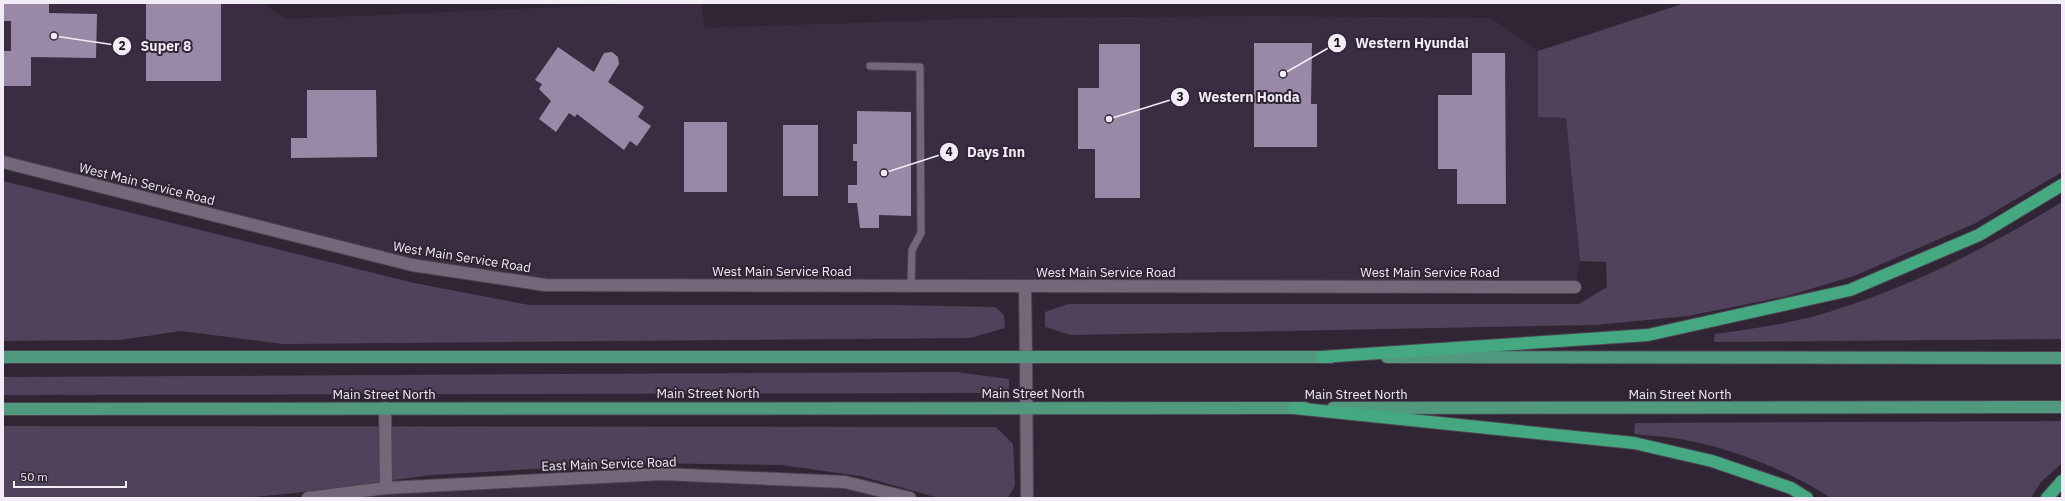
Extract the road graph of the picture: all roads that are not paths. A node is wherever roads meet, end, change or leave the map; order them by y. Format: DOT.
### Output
graph roads {
  1 [pos="870,66"];
  2 [pos="3,162"];
  3 [pos="2062,185"];
  4 [pos="911,286"];
  5 [pos="1025,286"];
  6 [pos="1576,287"];
  7 [pos="3,357"];
  8 [pos="1026,358"];
  9 [pos="1321,358"];
  10 [pos="2062,358"];
  11 [pos="1026,407"];
  12 [pos="2062,407"];
  13 [pos="385,408"];
  14 [pos="1294,408"];
  15 [pos="3,409"];
  16 [pos="2062,481"];
  17 [pos="386,488"];
  18 [pos="308,498"];
  19 [pos="910,498"];
  20 [pos="1027,498"];
  21 [pos="1808,498"];
  22 [pos="2047,498"];
  1 -- 4 [label="lane"];
  2 -- 4 [label="street, West Main Service Road"];
  3 -- 9 [label="highway"];
  4 -- 5 [label="street, West Main Service Road"];
  5 -- 6 [label="street, West Main Service Road"];
  5 -- 8 [label="street"];
  7 -- 8 [label="main road"];
  8 -- 9 [label="main road"];
  8 -- 11 [label="street"];
  9 -- 10 [label="main road"];
  11 -- 13 [label="main road, Main Street North"];
  11 -- 14 [label="main road, Main Street North"];
  11 -- 20 [label="street"];
  12 -- 14 [label="main road, Main Street North"];
  13 -- 15 [label="main road, Main Street North"];
  13 -- 17 [label="street"];
  14 -- 21 [label="highway"];
  16 -- 22 [label="highway"];
  17 -- 18 [label="street, East Main Service Road"];
  17 -- 19 [label="street, East Main Service Road"];
}
